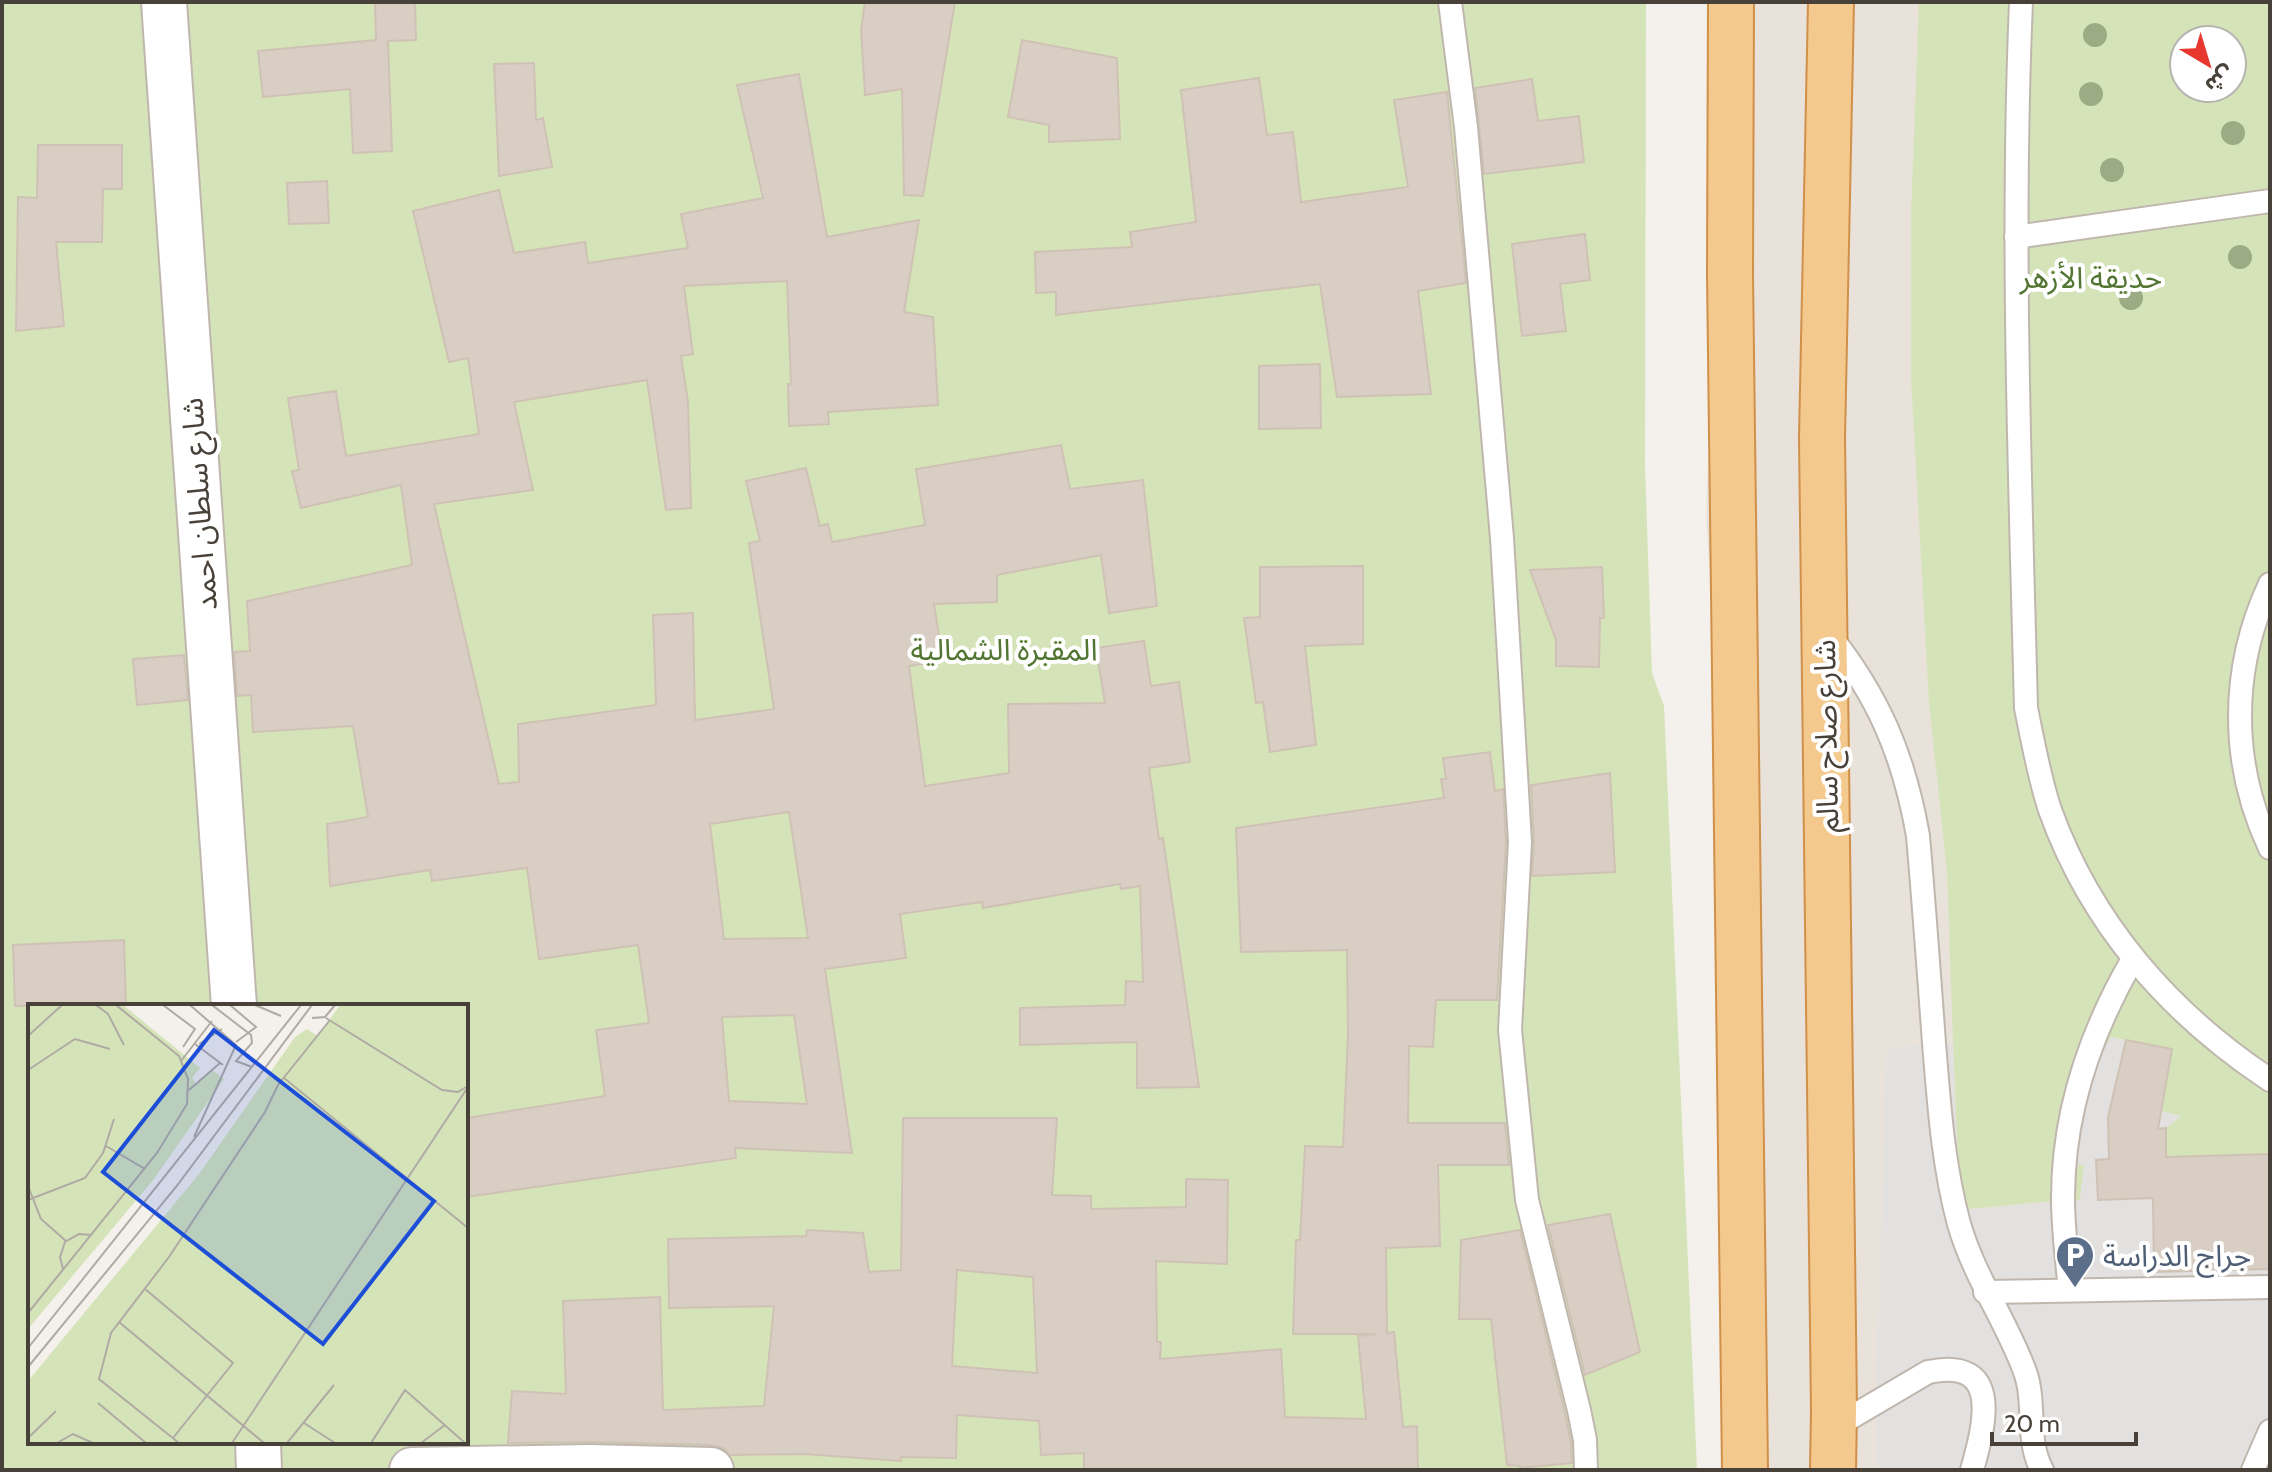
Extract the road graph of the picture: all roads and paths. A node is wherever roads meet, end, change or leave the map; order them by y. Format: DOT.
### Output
graph roads {
  1 [pos="164,2"];
  2 [pos="1450,2"];
  3 [pos="1731,2"];
  4 [pos="1831,2"];
  5 [pos="2021,2"];
  6 [pos="2270,201"];
  7 [pos="2016,237"];
  8 [pos="2270,584"];
  9 [pos="1824,628"];
  10 [pos="2270,848"];
  11 [pos="2133,959"];
  12 [pos="234,1004"];
  13 [pos="2270,1080"];
  14 [pos="2270,1287"];
  15 [pos="2070,1290"];
  16 [pos="1985,1292"];
  17 [pos="2270,1431"];
  18 [pos="258,1444"];
  19 [pos="1833,1449"];
  20 [pos="259,1470"];
  21 [pos="412,1470"];
  22 [pos="711,1470"];
  23 [pos="1586,1470"];
  24 [pos="1745,1470"];
  25 [pos="1972,1470"];
  26 [pos="2042,1470"];
  27 [pos="2253,1470"];
  1 -- 12 [label="street, شارع سلطان احمد"];
  2 -- 23 [label="lane"];
  3 -- 24 [label="highway"];
  4 -- 9 [label="highway, شارع صلاح سالم"];
  5 -- 7 [label="lane"];
  6 -- 7 [label="lane"];
  7 -- 11 [label="lane"];
  8 -- 10 [label="lane"];
  9 -- 16 [label="lane"];
  9 -- 19 [label="highway, شارع صلاح سالم"];
  11 -- 13 [label="lane"];
  11 -- 15 [label="lane"];
  14 -- 15 [label="lane"];
  15 -- 16 [label="lane"];
  16 -- 26 [label="lane"];
  17 -- 27 [label="lane"];
  18 -- 20 [label="street"];
  19 -- 25 [label="lane"];
  21 -- 22 [label="street"];
}
